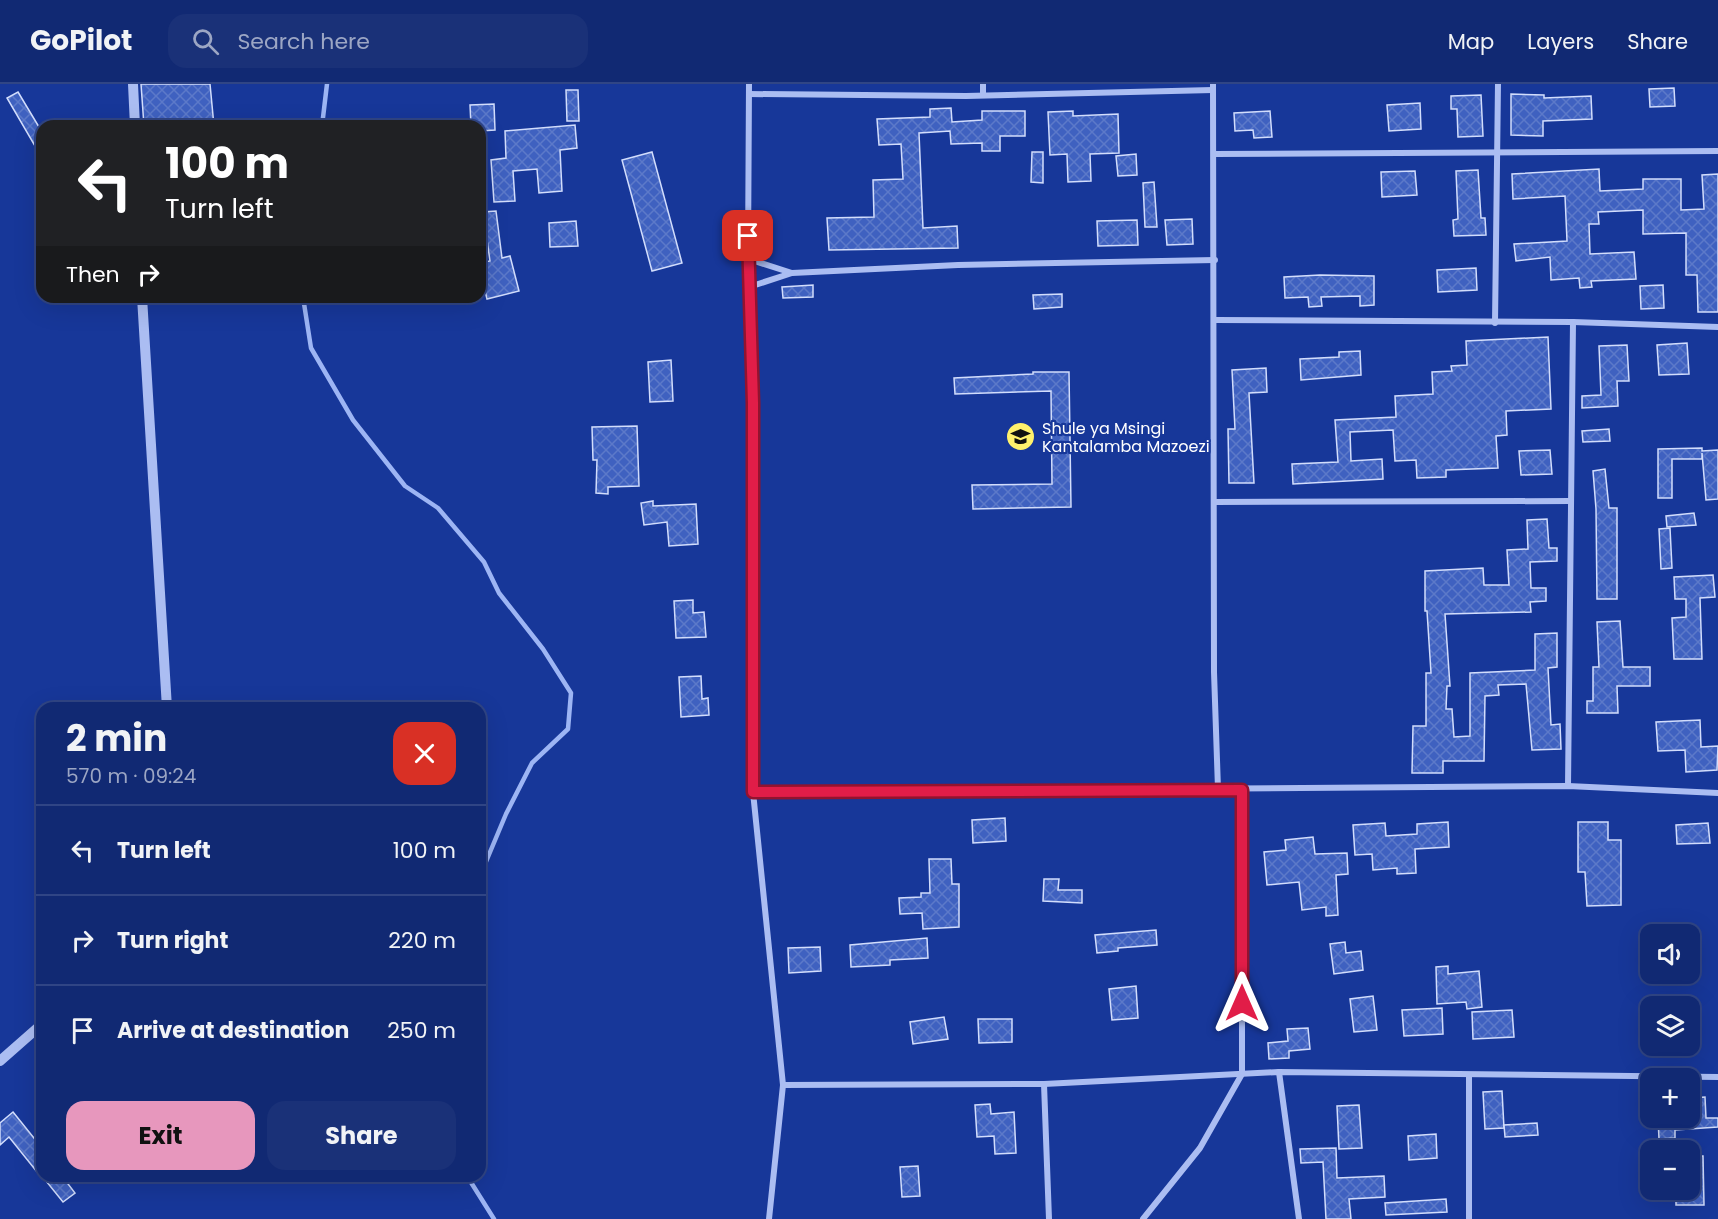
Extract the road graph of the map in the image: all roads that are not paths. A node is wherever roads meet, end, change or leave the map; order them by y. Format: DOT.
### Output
graph roads {
  1 [pos="133,84"];
  2 [pos="748,84"];
  3 [pos="983,84"];
  4 [pos="1498,84"];
  5 [pos="1213,87"];
  6 [pos="1174,88"];
  7 [pos="749,94"];
  8 [pos="983,95"];
  9 [pos="135,120"];
  10 [pos="1718,151"];
  11 [pos="1498,152"];
  12 [pos="1215,154"];
  13 [pos="748,259"];
  14 [pos="1215,260"];
  15 [pos="792,273"];
  16 [pos="749,287"];
  17 [pos="142,303"];
  18 [pos="1216,320"];
  19 [pos="1573,322"];
  20 [pos="1495,323"];
  21 [pos="1718,327"];
  22 [pos="1570,501"];
  23 [pos="1215,502"];
  24 [pos="167,702"];
  25 [pos="1568,786"];
  26 [pos="1218,789"];
  27 [pos="1242,790"];
  28 [pos="753,792"];
  29 [pos="1718,793"];
  30 [pos="36,1029"];
  31 [pos="0,1061"];
  32 [pos="1280,1072"];
  33 [pos="1242,1074"];
  34 [pos="1469,1075"];
  35 [pos="1718,1077"];
  36 [pos="1044,1084"];
  37 [pos="783,1085"];
  38 [pos="769,1219"];
  39 [pos="1049,1219"];
  40 [pos="1143,1219"];
  41 [pos="1299,1219"];
  42 [pos="1468,1219"];
  1 -- 9 [label="street"];
  2 -- 7 [label="street"];
  3 -- 8 [label="street"];
  4 -- 11 [label="street"];
  5 -- 6 [label="street"];
  5 -- 12 [label="street"];
  6 -- 8 [label="street"];
  7 -- 8 [label="street"];
  7 -- 13 [label="street"];
  10 -- 11 [label="street"];
  11 -- 12 [label="street"];
  11 -- 20 [label="street"];
  12 -- 14 [label="street"];
  13 -- 15 [label="street"];
  13 -- 16 [label="street"];
  14 -- 15 [label="street"];
  14 -- 18 [label="street"];
  15 -- 16 [label="street"];
  16 -- 28 [label="street"];
  17 -- 24 [label="street"];
  18 -- 20 [label="street"];
  18 -- 23 [label="street"];
  19 -- 20 [label="street"];
  19 -- 21 [label="street"];
  19 -- 22 [label="street"];
  22 -- 23 [label="street"];
  22 -- 25 [label="street"];
  23 -- 26 [label="street"];
  25 -- 27 [label="street"];
  25 -- 29 [label="street"];
  26 -- 27 [label="street"];
  26 -- 28 [label="street"];
  27 -- 33 [label="street"];
  28 -- 37 [label="street"];
  30 -- 31 [label="street"];
  32 -- 33 [label="street"];
  32 -- 34 [label="street"];
  32 -- 41 [label="street"];
  33 -- 36 [label="street"];
  33 -- 40 [label="street"];
  34 -- 35 [label="street"];
  34 -- 42 [label="street"];
  36 -- 37 [label="street"];
  36 -- 39 [label="street"];
  37 -- 38 [label="street"];
}
